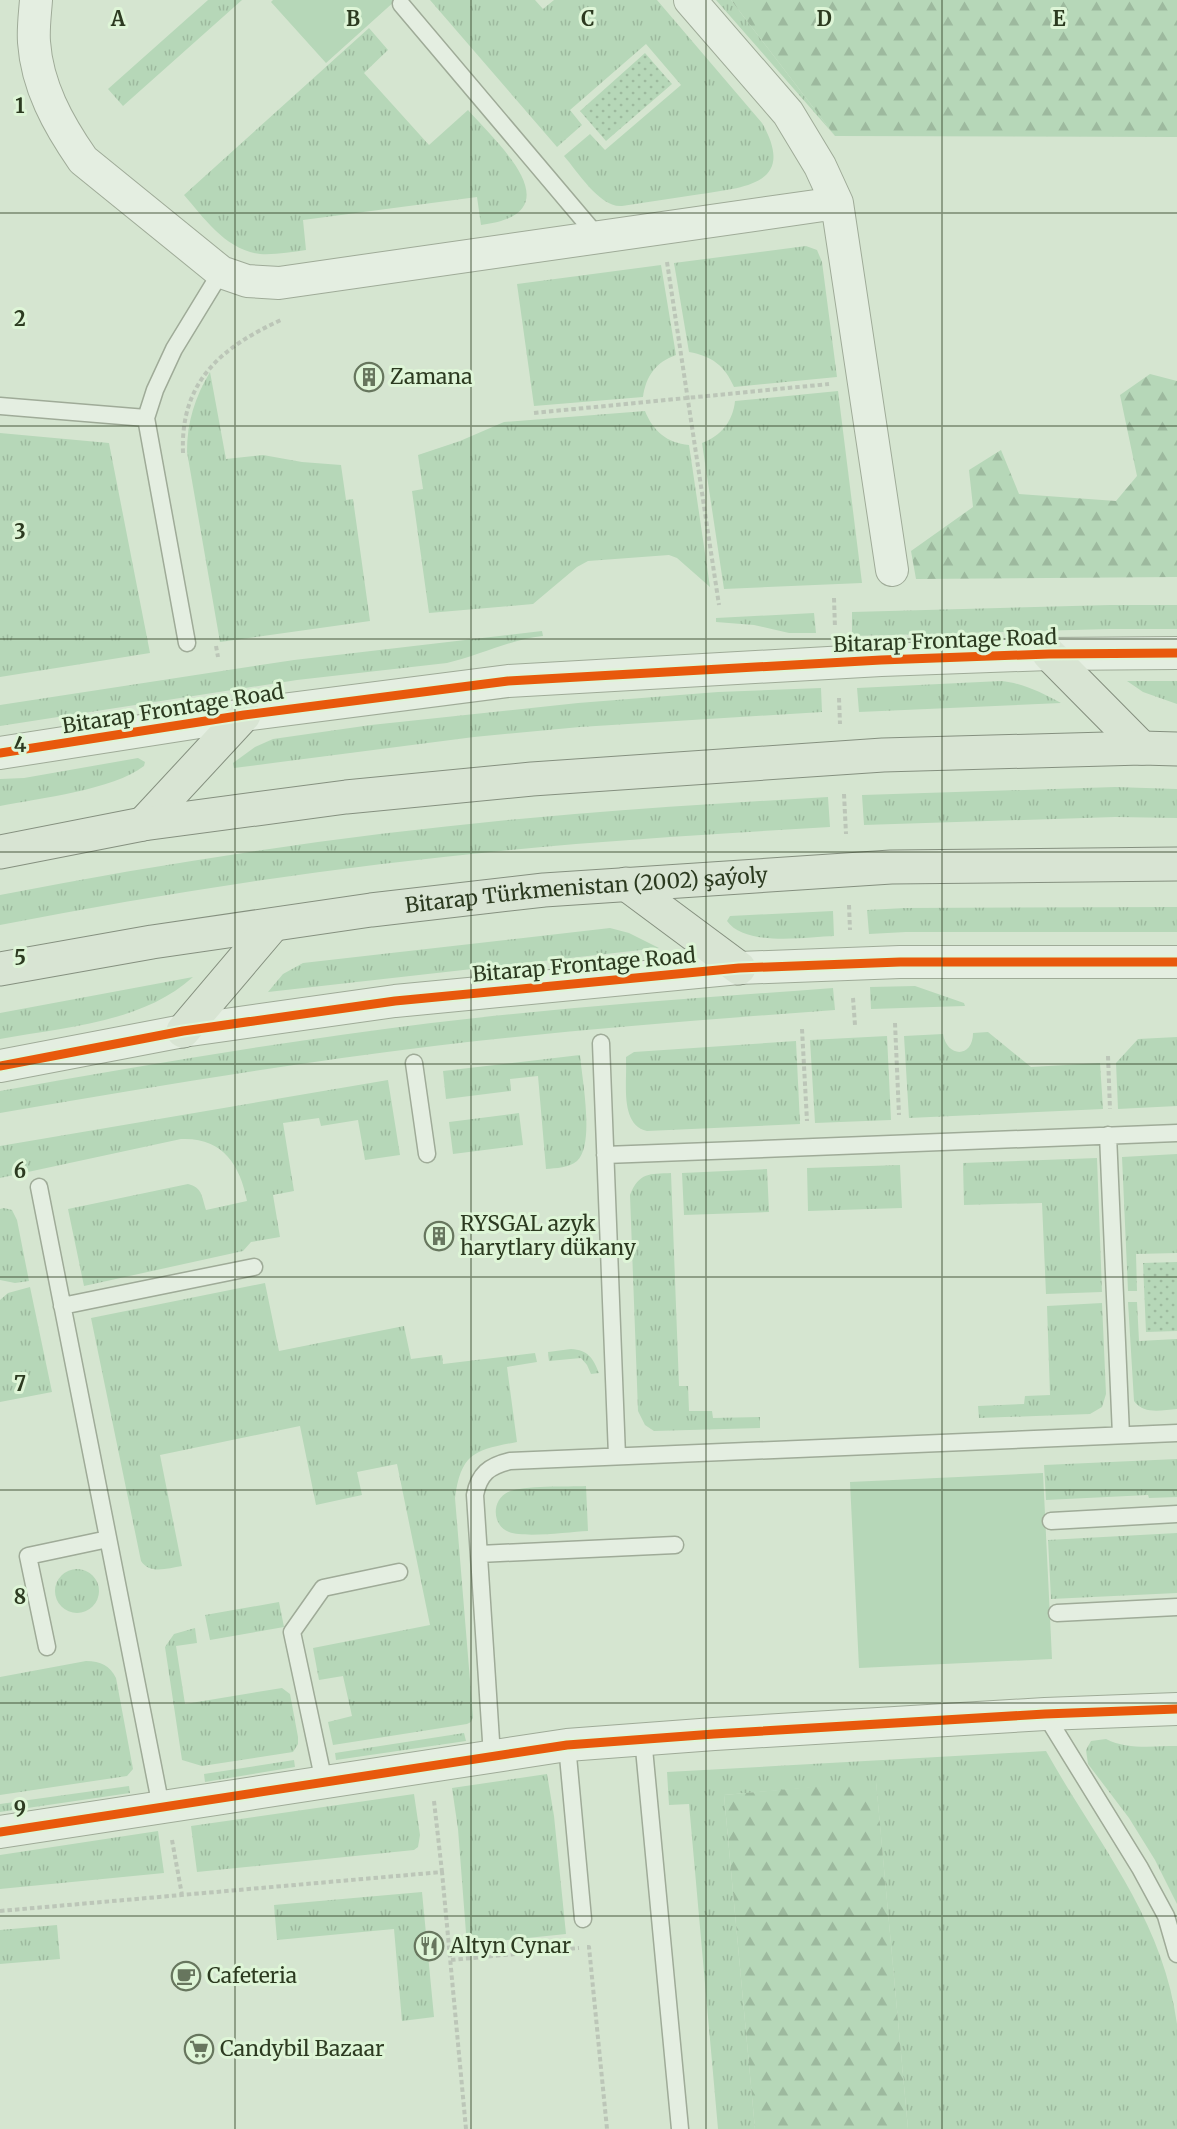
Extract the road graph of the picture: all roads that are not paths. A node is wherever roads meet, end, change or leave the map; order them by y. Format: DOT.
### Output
graph roads {
  1 [pos="36,0"];
  2 [pos="690,0"];
  3 [pos="401,4"];
  4 [pos="837,203"];
  5 [pos="598,237"];
  6 [pos="221,272"];
  7 [pos="0,406"];
  8 [pos="146,418"];
  9 [pos="892,570"];
  10 [pos="187,643"];
  11 [pos="1049,654"];
  12 [pos="1177,654"];
  13 [pos="244,715"];
  14 [pos="1142,748"];
  15 [pos="1177,749"];
  16 [pos="0,753"];
  17 [pos="143,824"];
  18 [pos="0,852"];
  19 [pos="1177,864"];
  20 [pos="626,884"];
  21 [pos="272,926"];
  22 [pos="1177,962"];
  23 [pos="739,968"];
  24 [pos="0,969"];
  25 [pos="183,1031"];
  26 [pos="601,1043"];
  27 [pos="414,1063"];
  28 [pos="0,1066"];
  29 [pos="1177,1133"];
  30 [pos="1108,1135"];
  31 [pos="427,1154"];
  32 [pos="605,1155"];
  33 [pos="39,1187"];
  34 [pos="254,1267"];
  35 [pos="62,1306"];
  36 [pos="1177,1433"];
  37 [pos="1120,1435"];
  38 [pos="617,1456"];
  39 [pos="1177,1514"];
  40 [pos="1051,1521"];
  41 [pos="108,1539"];
  42 [pos="675,1545"];
  43 [pos="479,1554"];
  44 [pos="399,1572"];
  45 [pos="1177,1607"];
  46 [pos="1057,1613"];
  47 [pos="47,1647"];
  48 [pos="1177,1709"];
  49 [pos="1045,1714"];
  50 [pos="643,1738"];
  51 [pos="567,1745"];
  52 [pos="492,1756"];
  53 [pos="324,1782"];
  54 [pos="161,1807"];
  55 [pos="0,1832"];
  56 [pos="583,1919"];
  57 [pos="1177,1954"];
  58 [pos="680,2129"];
  1 -- 6 [label="street"];
  2 -- 4 [label="street"];
  3 -- 5 [label="lane"];
  4 -- 5 [label="street"];
  4 -- 9 [label="street"];
  5 -- 6 [label="street"];
  6 -- 8 [label="lane"];
  7 -- 8 [label="lane"];
  8 -- 10 [label="lane"];
  11 -- 12 [label="street, Bitarap Frontage Road"];
  11 -- 13 [label="street, Bitarap Frontage Road"];
  11 -- 14 [label="main road"];
  13 -- 16 [label="street, Bitarap Frontage Road"];
  13 -- 17 [label="main road"];
  14 -- 15 [label="main road"];
  14 -- 17 [label="main road"];
  17 -- 18 [label="main road"];
  19 -- 20 [label="main road, Bitarap Türkmenistan (2002) şaýoly"];
  20 -- 21 [label="main road, Bitarap Türkmenistan (2002) şaýoly"];
  20 -- 23 [label="main road"];
  21 -- 24 [label="main road, Bitarap Türkmenistan (2002) şaýoly"];
  21 -- 25 [label="main road"];
  22 -- 23 [label="street, Bitarap Frontage Road"];
  23 -- 25 [label="street, Bitarap Frontage Road"];
  25 -- 28 [label="street, Bitarap Frontage Road"];
  26 -- 32 [label="lane"];
  27 -- 31 [label="lane"];
  29 -- 30 [label="lane"];
  30 -- 32 [label="lane"];
  30 -- 37 [label="lane"];
  32 -- 38 [label="lane"];
  33 -- 35 [label="lane"];
  34 -- 35 [label="lane"];
  35 -- 41 [label="lane"];
  36 -- 37 [label="lane"];
  37 -- 38 [label="lane"];
  38 -- 43 [label="lane"];
  39 -- 40 [label="lane"];
  41 -- 47 [label="lane"];
  41 -- 54 [label="lane"];
  42 -- 43 [label="lane"];
  43 -- 52 [label="lane"];
  44 -- 53 [label="lane"];
  45 -- 46 [label="lane"];
  48 -- 49 [label="street"];
  49 -- 50 [label="street"];
  49 -- 57 [label="lane"];
  50 -- 51 [label="street"];
  50 -- 58 [label="lane"];
  51 -- 52 [label="street"];
  51 -- 56 [label="lane"];
  52 -- 53 [label="street"];
  53 -- 54 [label="street"];
  54 -- 55 [label="street"];
}
